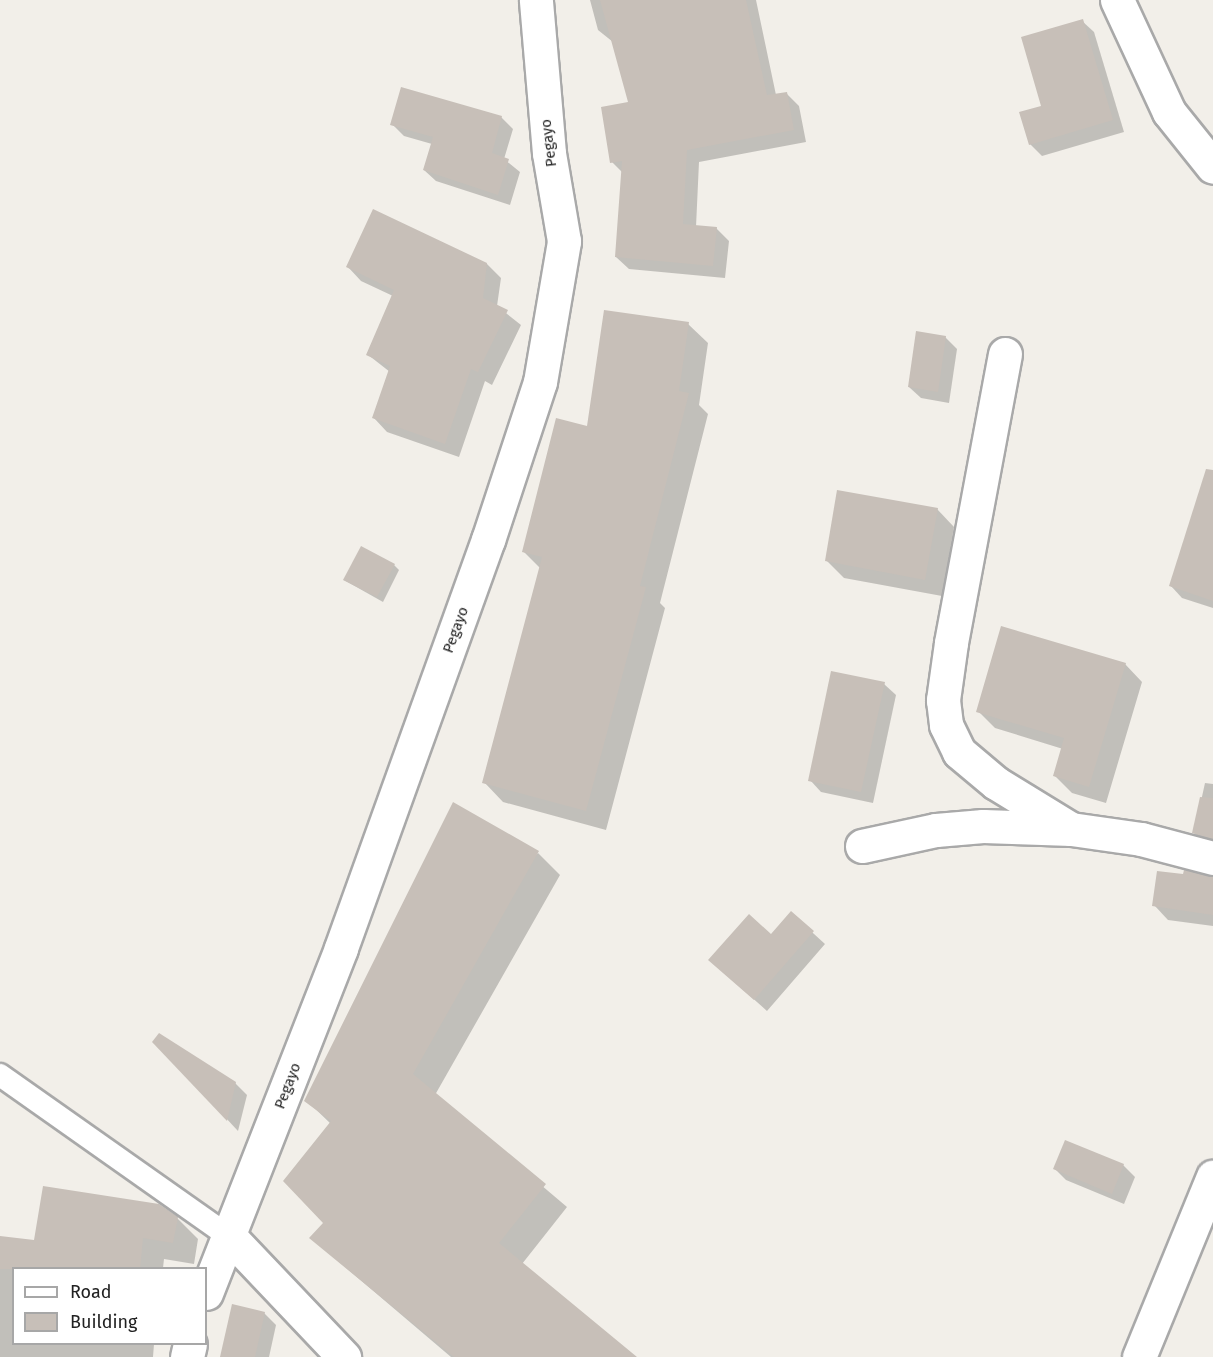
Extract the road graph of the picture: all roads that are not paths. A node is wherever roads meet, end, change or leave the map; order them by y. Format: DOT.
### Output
graph roads {
  1 [pos="536,0"];
  2 [pos="1117,0"];
  3 [pos="1213,167"];
  4 [pos="1005,354"];
  5 [pos="1071,829"];
  6 [pos="862,846"];
  7 [pos="1213,858"];
  8 [pos="0,1075"];
  9 [pos="1213,1177"];
  10 [pos="230,1237"];
  11 [pos="207,1291"];
  12 [pos="344,1357"];
  13 [pos="1139,1357"];
  1 -- 10 [label="street, Pegayo"];
  2 -- 3 [label="street"];
  4 -- 5 [label="street"];
  5 -- 6 [label="street"];
  5 -- 7 [label="street"];
  8 -- 10 [label="lane"];
  9 -- 13 [label="street"];
  10 -- 11 [label="street, Pegayo"];
  10 -- 12 [label="street"];
}
